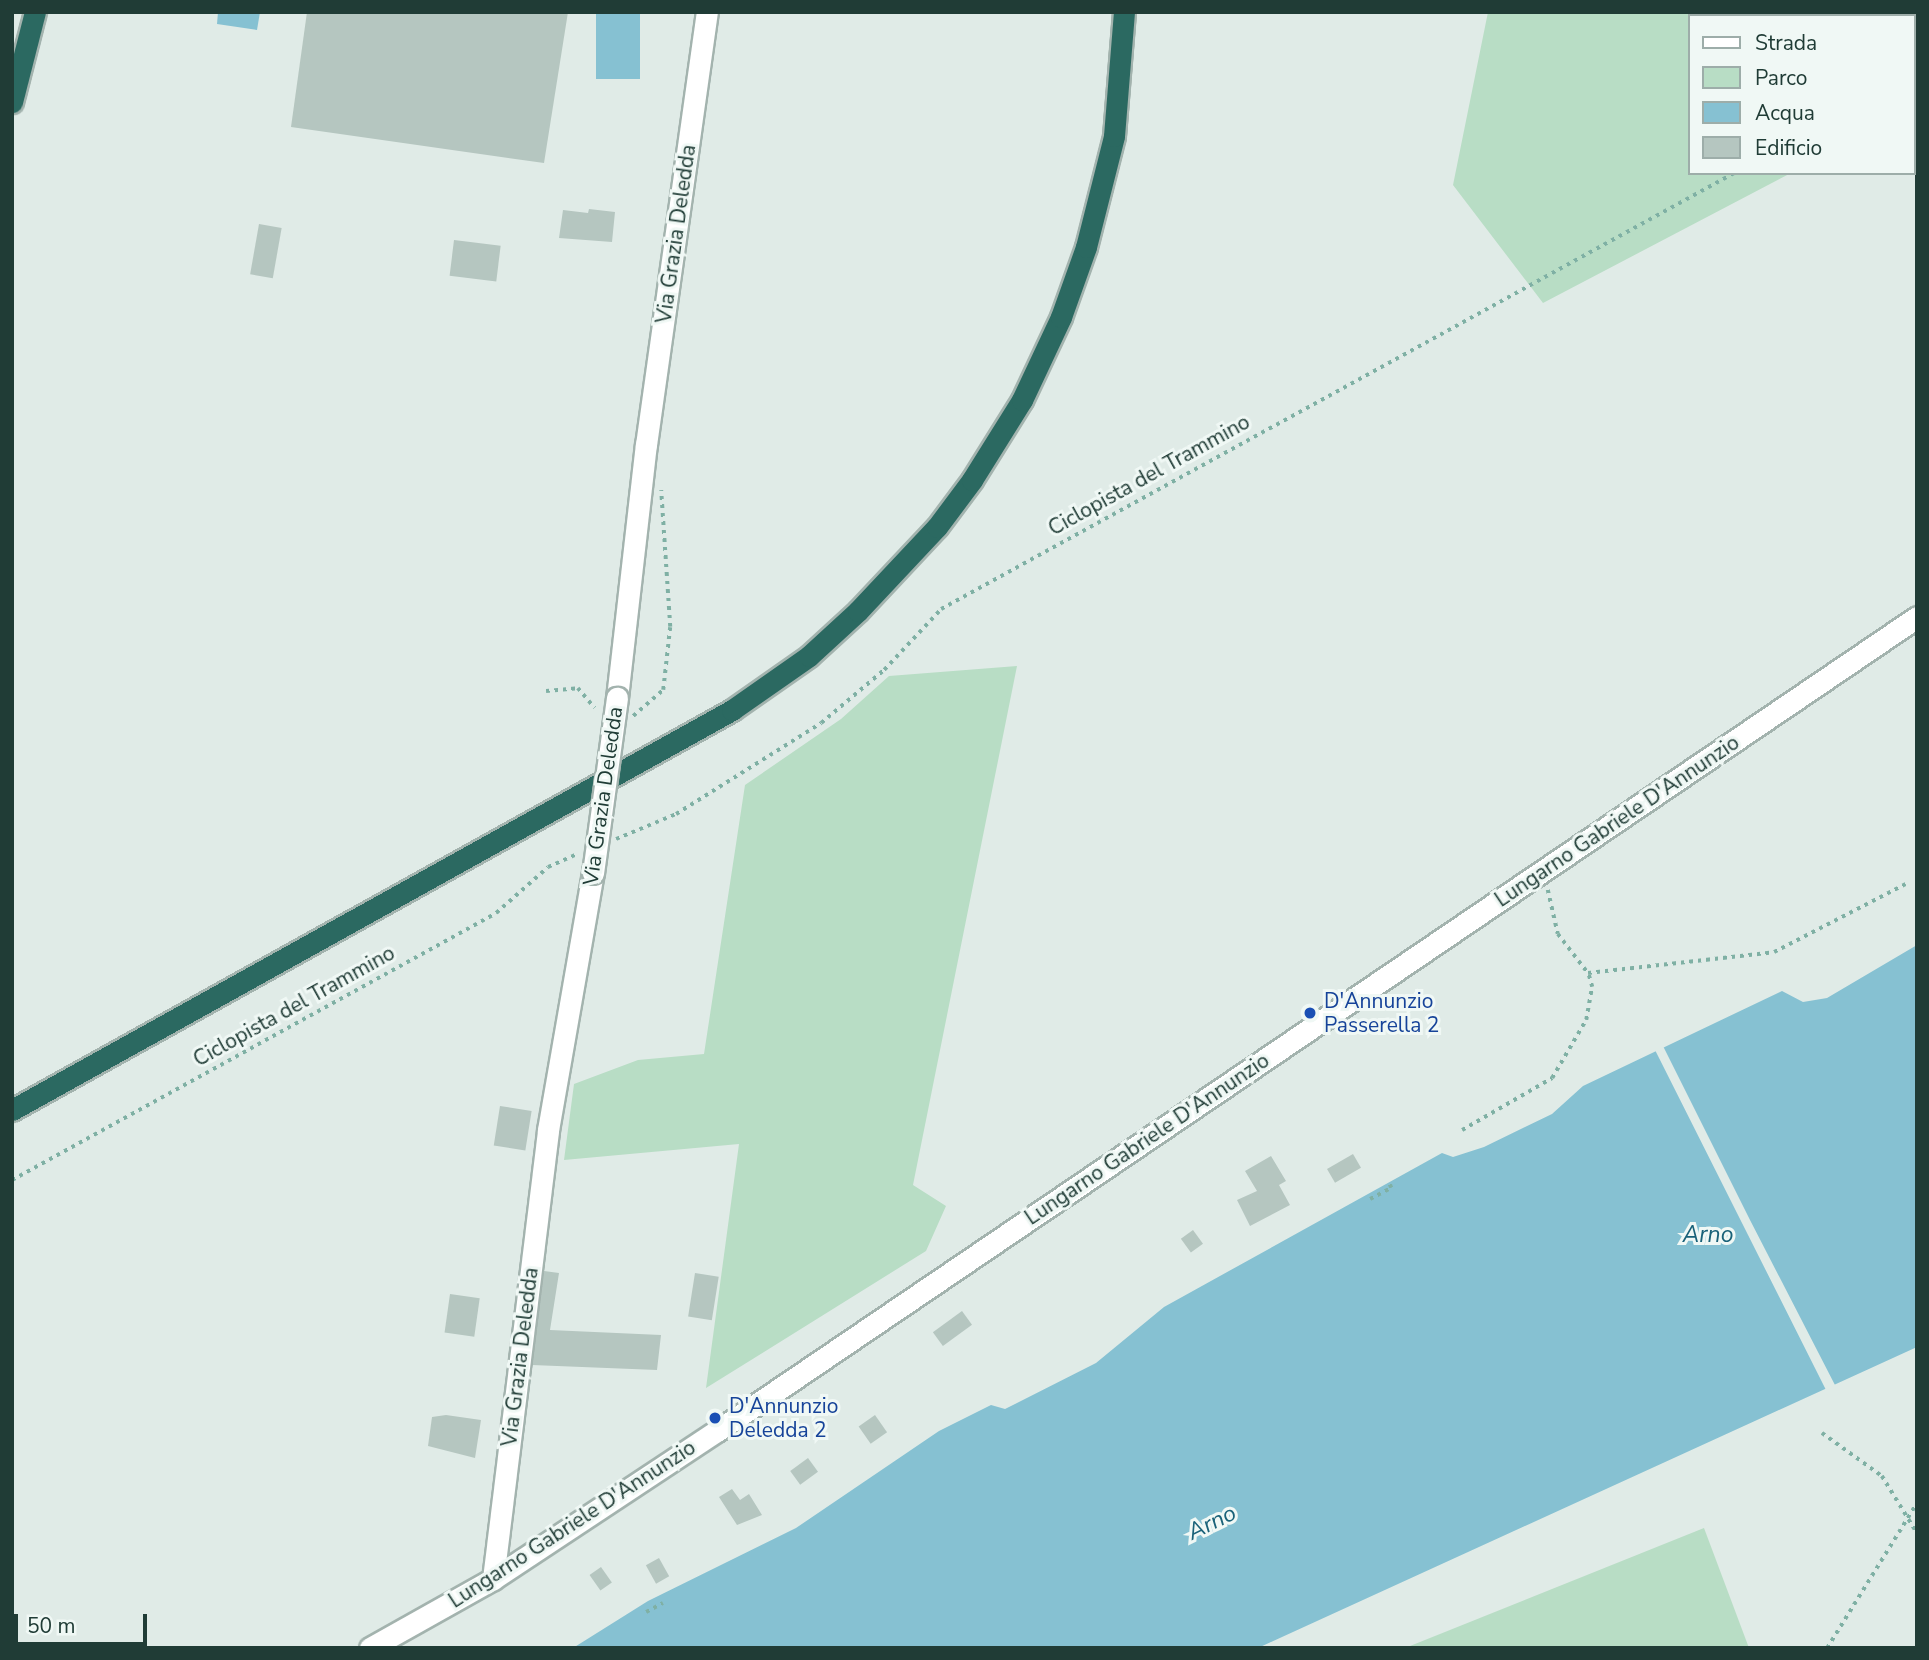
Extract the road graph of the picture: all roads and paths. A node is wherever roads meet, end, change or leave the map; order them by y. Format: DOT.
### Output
graph roads {
  1 [pos="35,12"];
  2 [pos="51,12"];
  3 [pos="707,12"];
  4 [pos="1124,12"];
  5 [pos="14,96"];
  6 [pos="1730,175"];
  7 [pos="1917,617"];
  8 [pos="608,842"];
  9 [pos="584,852"];
  10 [pos="1544,870"];
  11 [pos="1906,884"];
  12 [pos="1588,973"];
  13 [pos="12,1110"];
  14 [pos="1462,1130"];
  15 [pos="12,1180"];
  16 [pos="1389,1183"];
  17 [pos="1370,1199"];
  18 [pos="1822,1433"];
  19 [pos="1917,1503"];
  20 [pos="1906,1517"];
  21 [pos="1917,1533"];
  22 [pos="493,1579"];
  23 [pos="648,1601"];
  24 [pos="663,1603"];
  25 [pos="652,1609"];
  26 [pos="646,1612"];
  27 [pos="370,1648"];
  28 [pos="1827,1648"];
  1 -- 5 [label="highway"];
  2 -- 5 [label="highway"];
  3 -- 22 [label="main road, Via Grazia Deledda, bridge"];
  4 -- 13 [label="highway"];
  6 -- 8 [label="path, Ciclopista del Trammino"];
  7 -- 10 [label="main road, Lungarno Gabriele D'Annunzio"];
  9 -- 15 [label="path, Ciclopista del Trammino"];
  10 -- 12 [label="path"];
  10 -- 22 [label="main road, Lungarno Gabriele D'Annunzio"];
  11 -- 12 [label="path"];
  12 -- 14 [label="path"];
  16 -- 17 [label="path"];
  18 -- 20 [label="path"];
  19 -- 20 [label="path"];
  20 -- 21 [label="path"];
  20 -- 28 [label="path"];
  22 -- 27 [label="main road, Lungarno Gabriele D'Annunzio"];
  23 -- 25 [label="path"];
  24 -- 25 [label="path"];
  25 -- 26 [label="path"];
}
